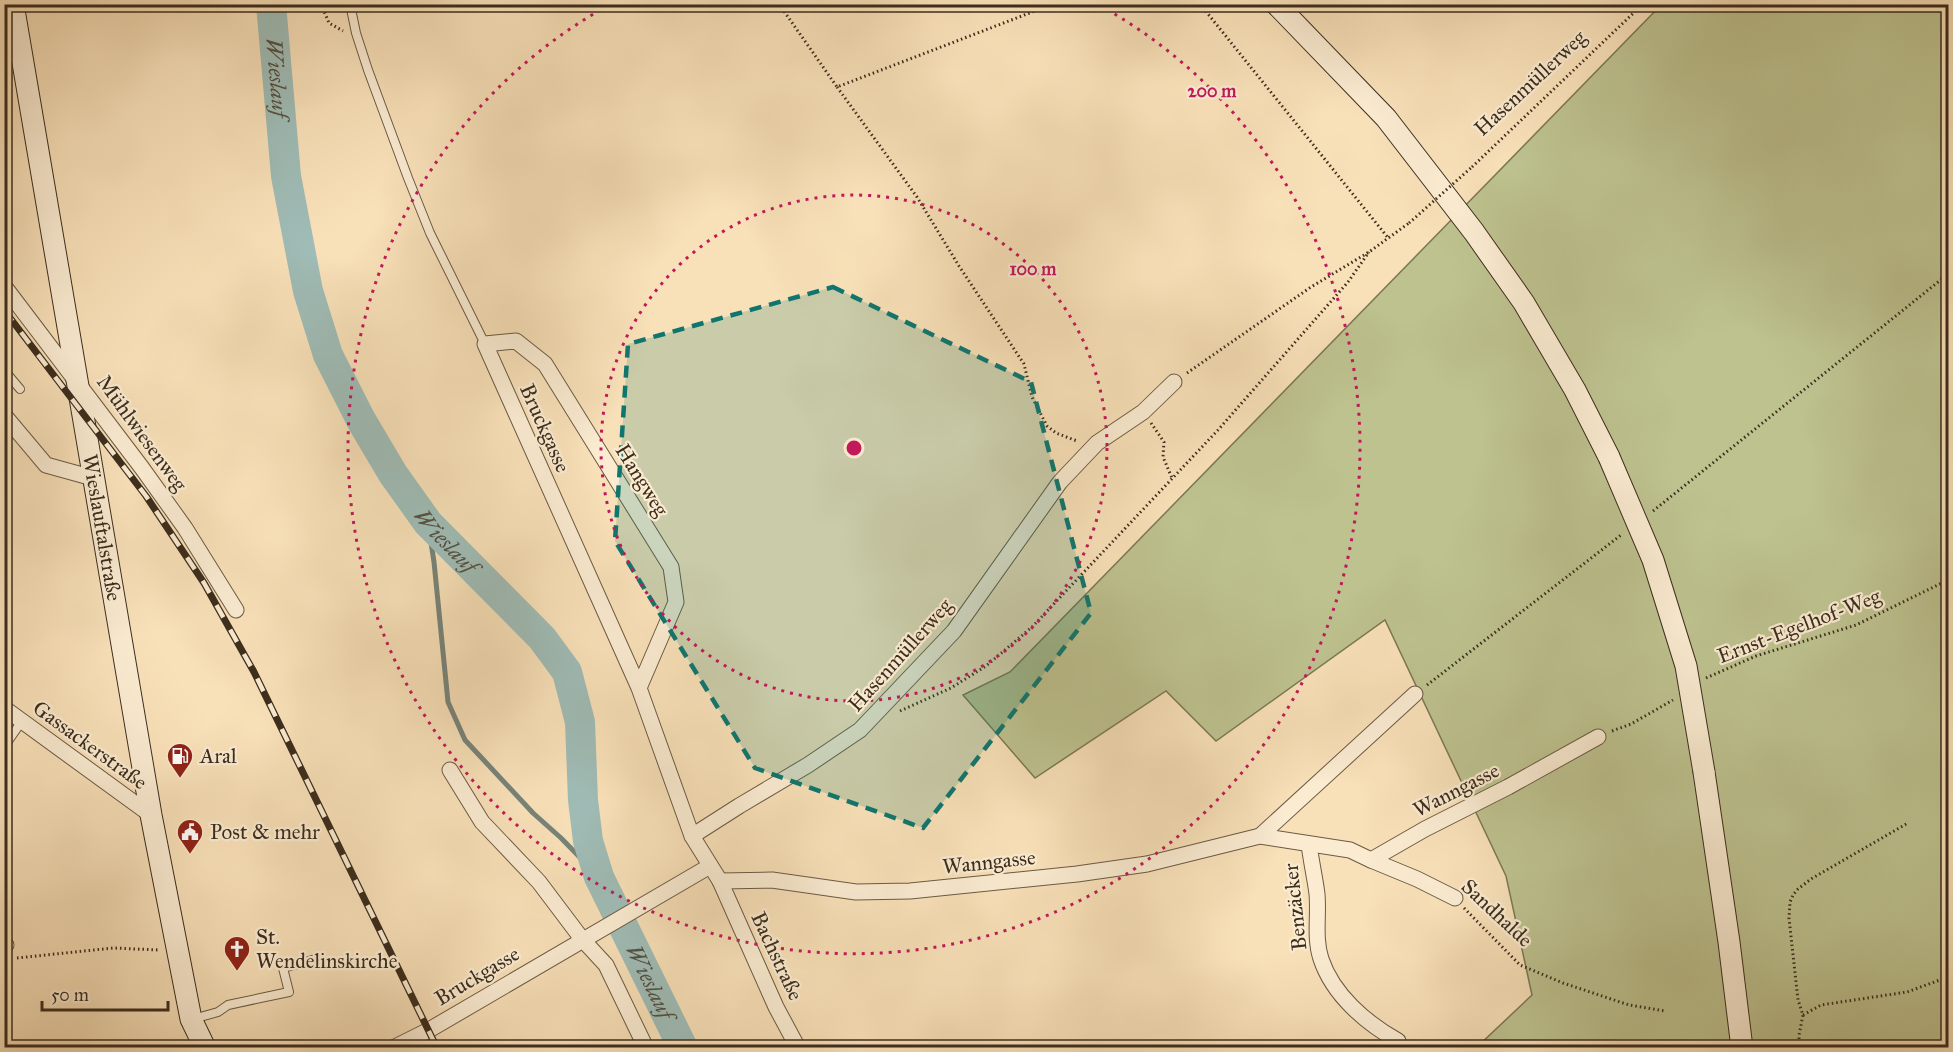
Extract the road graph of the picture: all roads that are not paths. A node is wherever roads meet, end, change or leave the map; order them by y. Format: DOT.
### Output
graph roads {
  1 [pos="13,4"];
  2 [pos="350,4"];
  3 [pos="1276,4"];
  4 [pos="4,286"];
  5 [pos="485,344"];
  6 [pos="4,370"];
  7 [pos="75,377"];
  8 [pos="1174,382"];
  9 [pos="20,389"];
  10 [pos="4,415"];
  11 [pos="93,478"];
  12 [pos="236,610"];
  13 [pos="639,688"];
  14 [pos="1415,694"];
  15 [pos="4,708"];
  16 [pos="22,721"];
  17 [pos="1598,737"];
  18 [pos="4,747"];
  19 [pos="450,770"];
  20 [pos="151,815"];
  21 [pos="692,836"];
  22 [pos="1260,836"];
  23 [pos="1309,844"];
  24 [pos="1371,860"];
  25 [pos="710,866"];
  26 [pos="720,881"];
  27 [pos="1455,898"];
  28 [pos="588,936"];
  29 [pos="316,959"];
  30 [pos="191,1019"];
  31 [pos="1398,1041"];
  32 [pos="414,1043"];
  33 [pos="205,1047"];
  34 [pos="393,1047"];
  35 [pos="646,1047"];
  36 [pos="798,1047"];
  37 [pos="1742,1047"];
  1 -- 7 [label="main road, Wieslauftalstraße"];
  2 -- 5 [label="lane, Bruckgasse"];
  3 -- 37 [label="main road, bridge"];
  4 -- 7 [label="street, Mühlwiesenweg"];
  5 -- 13 [label="street, Bruckgasse"];
  5 -- 13 [label="street, Hangweg"];
  6 -- 9 [label="lane"];
  7 -- 11 [label="main road, Wieslauftalstraße"];
  7 -- 12 [label="street, Mühlwiesenweg"];
  8 -- 21 [label="street, Hasenmüllerweg"];
  10 -- 11 [label="street"];
  11 -- 20 [label="main road, Wieslauftalstraße"];
  13 -- 21 [label="street, Bruckgasse"];
  14 -- 22 [label="street, Wanngasse"];
  15 -- 16 [label="street, Gassackerstraße"];
  16 -- 18 [label="lane"];
  16 -- 20 [label="street, Gassackerstraße"];
  17 -- 24 [label="street, Wanngasse"];
  19 -- 28 [label="street"];
  20 -- 30 [label="main road, Wieslauftalstraße"];
  21 -- 25 [label="street, Bruckgasse"];
  22 -- 23 [label="street, Wanngasse"];
  22 -- 26 [label="street, Wanngasse"];
  23 -- 24 [label="street, Wanngasse"];
  23 -- 31 [label="street, Benzäcker"];
  24 -- 27 [label="street, Sandhalde"];
  25 -- 26 [label="street, Bruckgasse"];
  25 -- 28 [label="street, Bruckgasse"];
  26 -- 36 [label="street, Bachstraße"];
  28 -- 32 [label="street, Bruckgasse"];
  28 -- 35 [label="street"];
  29 -- 30 [label="lane"];
  30 -- 33 [label="main road, Wieslauftalstraße"];
  32 -- 34 [label="street, Bruckgasse"];
}
